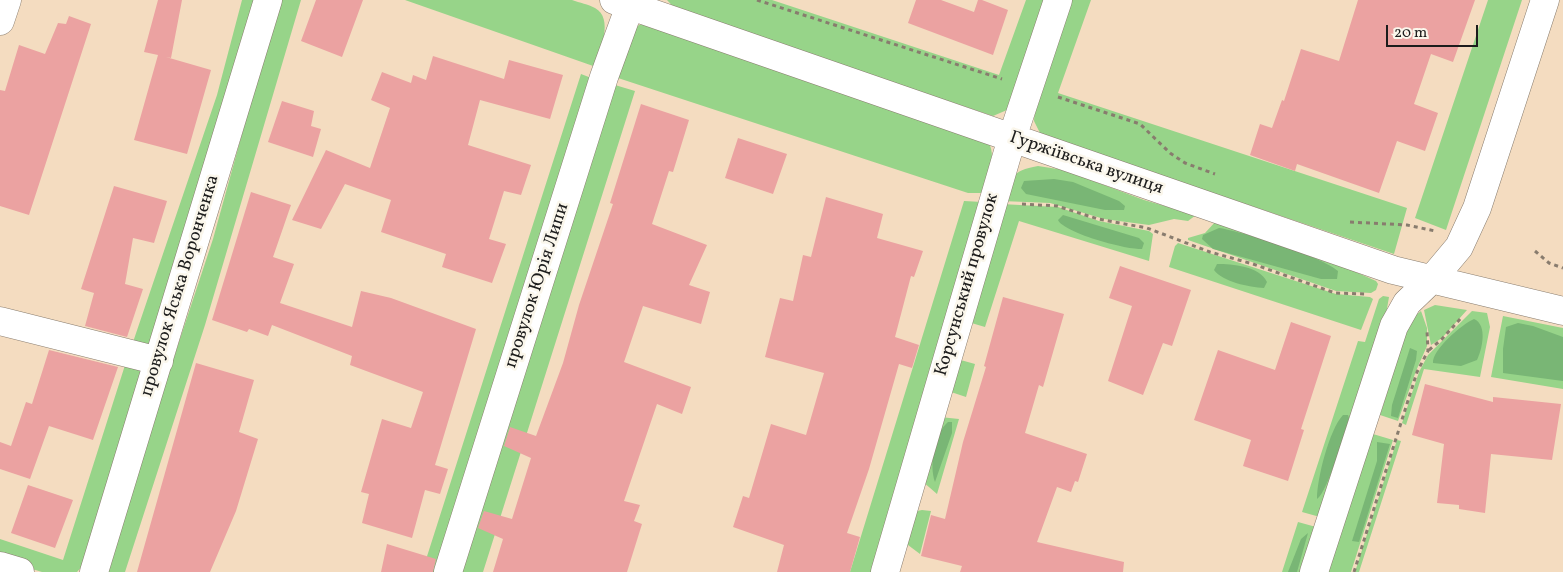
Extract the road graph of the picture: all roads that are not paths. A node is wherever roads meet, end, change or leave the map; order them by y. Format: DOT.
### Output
graph roads {
  1 [pos="8,0"];
  2 [pos="268,0"];
  3 [pos="1058,0"];
  4 [pos="1545,0"];
  5 [pos="625,2"];
  6 [pos="0,21"];
  7 [pos="1012,138"];
  8 [pos="1433,278"];
  9 [pos="1563,311"];
  10 [pos="0,321"];
  11 [pos="159,361"];
  12 [pos="0,566"];
  13 [pos="20,572"];
  14 [pos="94,572"];
  15 [pos="448,572"];
  16 [pos="885,572"];
  17 [pos="1314,572"];
  1 -- 6 [label="street"];
  2 -- 11 [label="street, провулок Яська Воронченка"];
  3 -- 7 [label="street, Корсунський провулок"];
  4 -- 8 [label="street"];
  5 -- 7 [label="street, Гуржіївська вулиця"];
  5 -- 15 [label="street, провулок Юрія Липи"];
  7 -- 8 [label="street, Гуржіївська вулиця"];
  7 -- 16 [label="street, Корсунський провулок"];
  8 -- 9 [label="street, Гуржіївська вулиця"];
  8 -- 17 [label="street"];
  10 -- 11 [label="street"];
  11 -- 14 [label="street, провулок Яська Воронченка"];
  12 -- 13 [label="street"];
}
